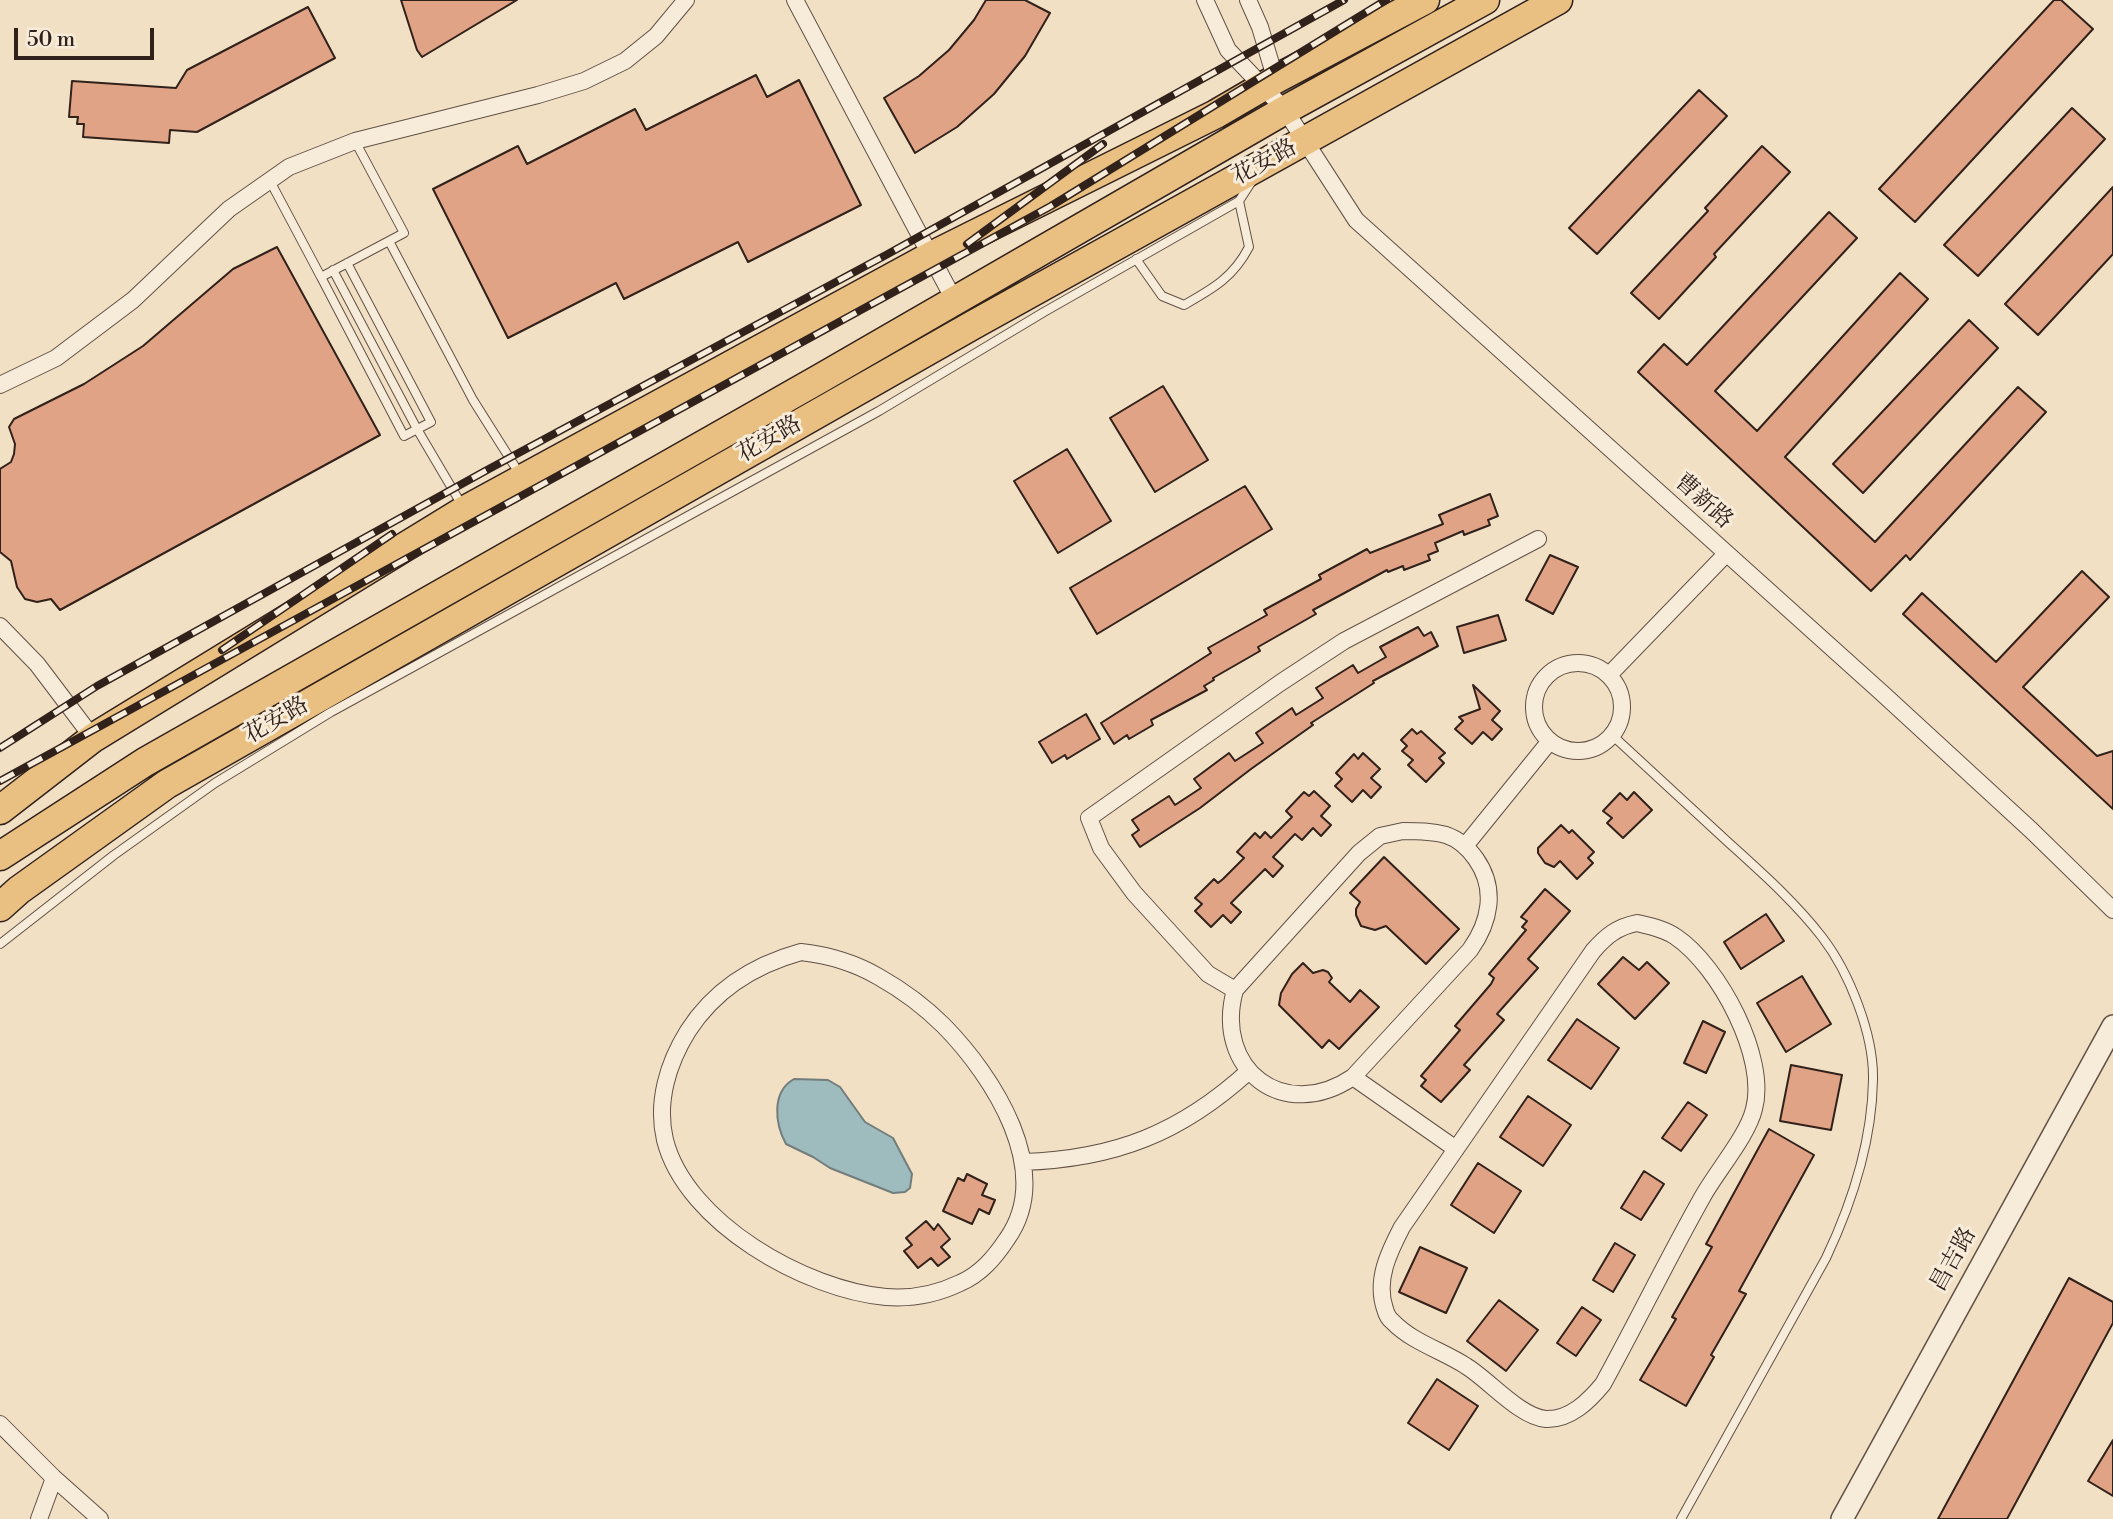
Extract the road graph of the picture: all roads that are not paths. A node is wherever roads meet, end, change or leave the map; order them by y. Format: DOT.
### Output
graph roads {
  1 [pos="686,0"];
  2 [pos="795,0"];
  3 [pos="1205,0"];
  4 [pos="1248,0"];
  5 [pos="1425,0"];
  6 [pos="1485,0"];
  7 [pos="1558,0"];
  8 [pos="1269,83"];
  9 [pos="1285,110"];
  10 [pos="355,141"];
  11 [pos="1304,141"];
  12 [pos="1263,164"];
  13 [pos="270,181"];
  14 [pos="1238,201"];
  15 [pos="389,241"];
  16 [pos="931,256"];
  17 [pos="1136,260"];
  18 [pos="347,263"];
  19 [pos="333,270"];
  20 [pos="321,277"];
  21 [pos="952,296"];
  22 [pos="0,385"];
  23 [pos="417,429"];
  24 [pos="523,479"];
  25 [pos="465,510"];
  26 [pos="1538,539"];
  27 [pos="1726,554"];
  28 [pos="0,626"];
  29 [pos="1609,675"];
  30 [pos="1612,735"];
  31 [pos="93,738"];
  32 [pos="1550,741"];
  33 [pos="0,810"];
  34 [pos="1465,846"];
  35 [pos="0,856"];
  36 [pos="0,907"];
  37 [pos="2113,910"];
  38 [pos="0,944"];
  39 [pos="1235,990"];
  40 [pos="2113,1026"];
  41 [pos="1249,1071"];
  42 [pos="1353,1077"];
  43 [pos="1456,1149"];
  44 [pos="1023,1162"];
  45 [pos="0,1424"];
  46 [pos="54,1478"];
  47 [pos="39,1519"];
  48 [pos="100,1519"];
  49 [pos="1681,1519"];
  50 [pos="1842,1519"];
  1 -- 10 [label="street"];
  2 -- 16 [label="street"];
  3 -- 8 [label="street"];
  4 -- 8 [label="street, 曹新路"];
  5 -- 8 [label="highway"];
  6 -- 9 [label="highway, 花安路"];
  7 -- 11 [label="highway, 花安路"];
  8 -- 9 [label="street, 曹新路"];
  8 -- 16 [label="highway"];
  9 -- 11 [label="street, 曹新路"];
  9 -- 35 [label="highway, 花安路"];
  10 -- 13 [label="street"];
  10 -- 15 [label="lane"];
  11 -- 12 [label="highway, 花安路"];
  11 -- 27 [label="street, 曹新路"];
  12 -- 14 [label="lane"];
  12 -- 36 [label="highway, 花安路"];
  13 -- 20 [label="lane"];
  13 -- 22 [label="street"];
  14 -- 17 [label="lane"];
  14 -- 17 [label="lane"];
  15 -- 18 [label="lane"];
  15 -- 24 [label="lane"];
  16 -- 21 [label="street"];
  16 -- 24 [label="highway"];
  17 -- 38 [label="lane"];
  18 -- 19 [label="lane"];
  18 -- 23 [label="lane"];
  19 -- 20 [label="lane"];
  19 -- 23 [label="lane"];
  20 -- 23 [label="lane"];
  23 -- 25 [label="lane"];
  24 -- 25 [label="highway"];
  25 -- 31 [label="highway"];
  26 -- 39 [label="street"];
  27 -- 29 [label="street"];
  27 -- 37 [label="street, 曹新路"];
  28 -- 31 [label="street"];
  29 -- 30 [label="street"];
  29 -- 32 [label="street"];
  30 -- 32 [label="street"];
  30 -- 49 [label="lane"];
  31 -- 33 [label="highway"];
  32 -- 34 [label="street"];
  34 -- 39 [label="street"];
  34 -- 42 [label="street"];
  39 -- 41 [label="street"];
  40 -- 50 [label="street, 昌吉路"];
  41 -- 42 [label="street"];
  41 -- 44 [label="street"];
  42 -- 43 [label="street"];
  43 -- 43 [label="street"];
  44 -- 44 [label="street"];
  45 -- 46 [label="street"];
  46 -- 47 [label="street"];
  46 -- 48 [label="street"];
}
